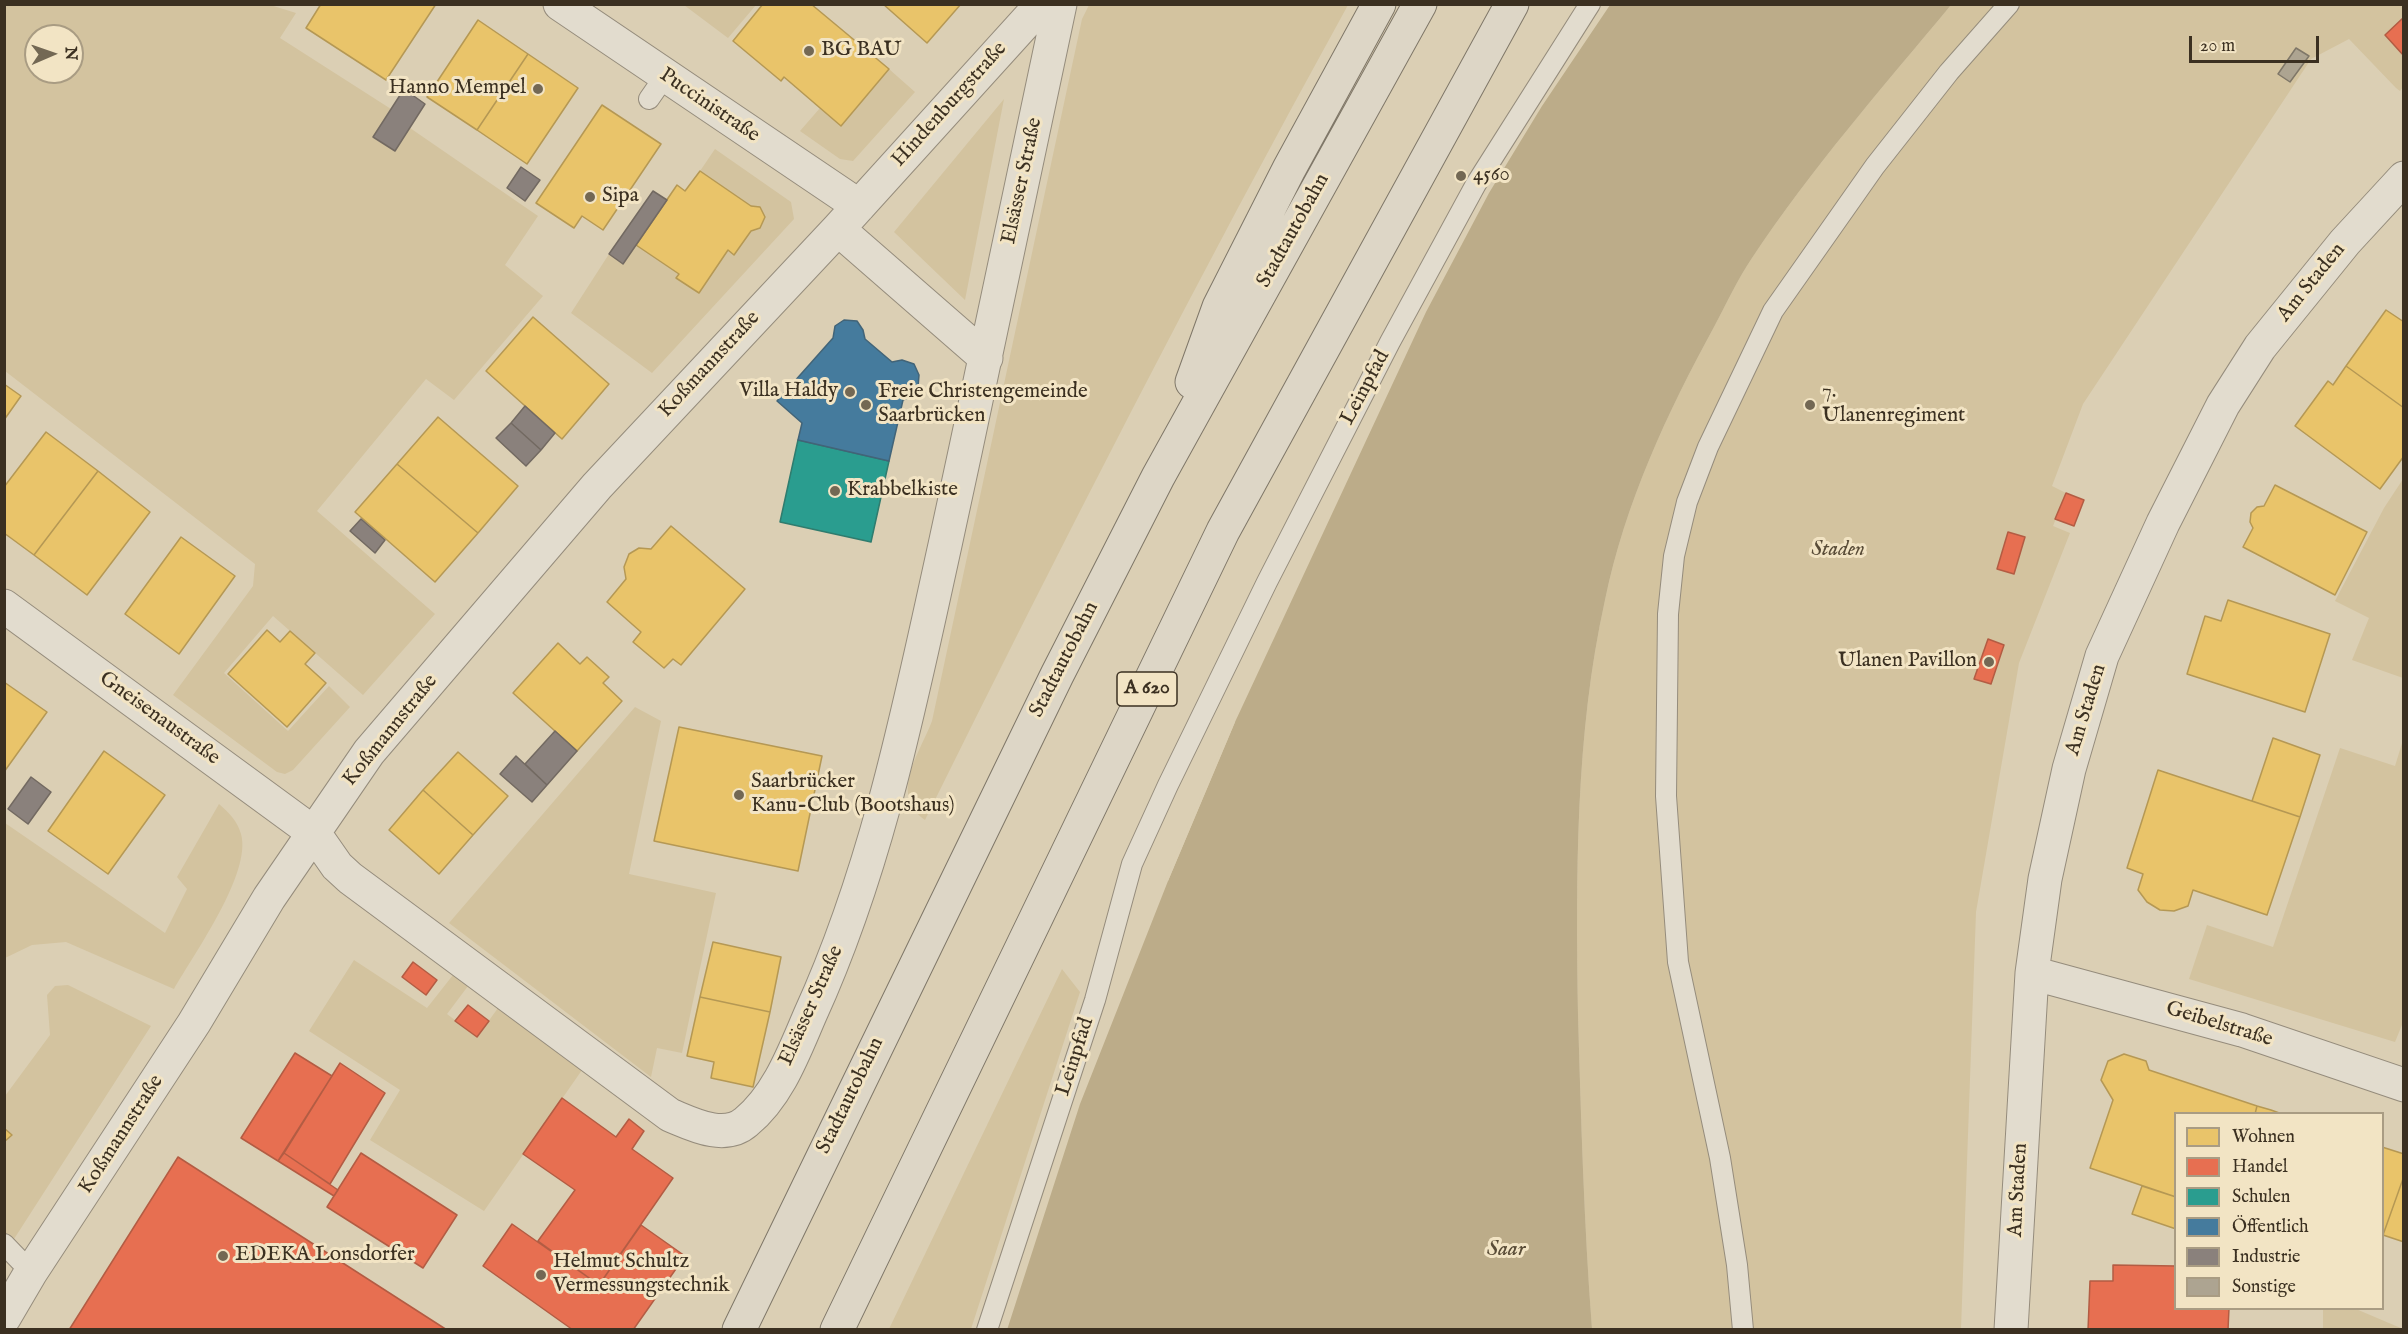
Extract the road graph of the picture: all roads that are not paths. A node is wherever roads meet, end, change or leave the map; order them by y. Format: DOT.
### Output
graph roads {
  1 [pos="560,4"];
  2 [pos="1042,4"];
  3 [pos="1060,4"];
  4 [pos="1379,4"];
  5 [pos="1420,4"];
  6 [pos="1512,4"];
  7 [pos="1527,4"];
  8 [pos="1590,4"];
  9 [pos="2009,4"];
  10 [pos="1479,60"];
  11 [pos="2403,178"];
  12 [pos="848,218"];
  13 [pos="986,358"];
  14 [pos="1158,477"];
  15 [pos="4,606"];
  16 [pos="314,833"];
  17 [pos="2032,973"];
  18 [pos="2403,1085"];
  19 [pos="4,1244"];
  20 [pos="31,1272"];
  21 [pos="4,1318"];
  22 [pos="739,1329"];
  23 [pos="837,1329"];
  24 [pos="987,1329"];
  25 [pos="1743,1329"];
  26 [pos="2011,1329"];
  1 -- 12 [label="street, Puccinistraße"];
  2 -- 12 [label="street, Hindenburgstraße"];
  3 -- 13 [label="street, Elsässer Straße"];
  4 -- 14 [label="highway"];
  5 -- 14 [label="highway, Stadtautobahn"];
  6 -- 10 [label="highway, A 620"];
  7 -- 10 [label="highway, A 620"];
  8 -- 24 [label="lane, Leinpfad"];
  9 -- 25 [label="lane"];
  10 -- 23 [label="highway, A 620"];
  11 -- 17 [label="street, Am Staden"];
  12 -- 13 [label="street"];
  12 -- 16 [label="street, Koßmannstraße"];
  13 -- 16 [label="street, Elsässer Straße"];
  14 -- 22 [label="highway, Stadtautobahn"];
  15 -- 16 [label="street, Gneisenaustraße"];
  16 -- 20 [label="street, Koßmannstraße"];
  17 -- 18 [label="street, Geibelstraße"];
  17 -- 26 [label="street, Am Staden"];
  19 -- 20 [label="lane"];
  20 -- 21 [label="street, Koßmannstraße"];
}
